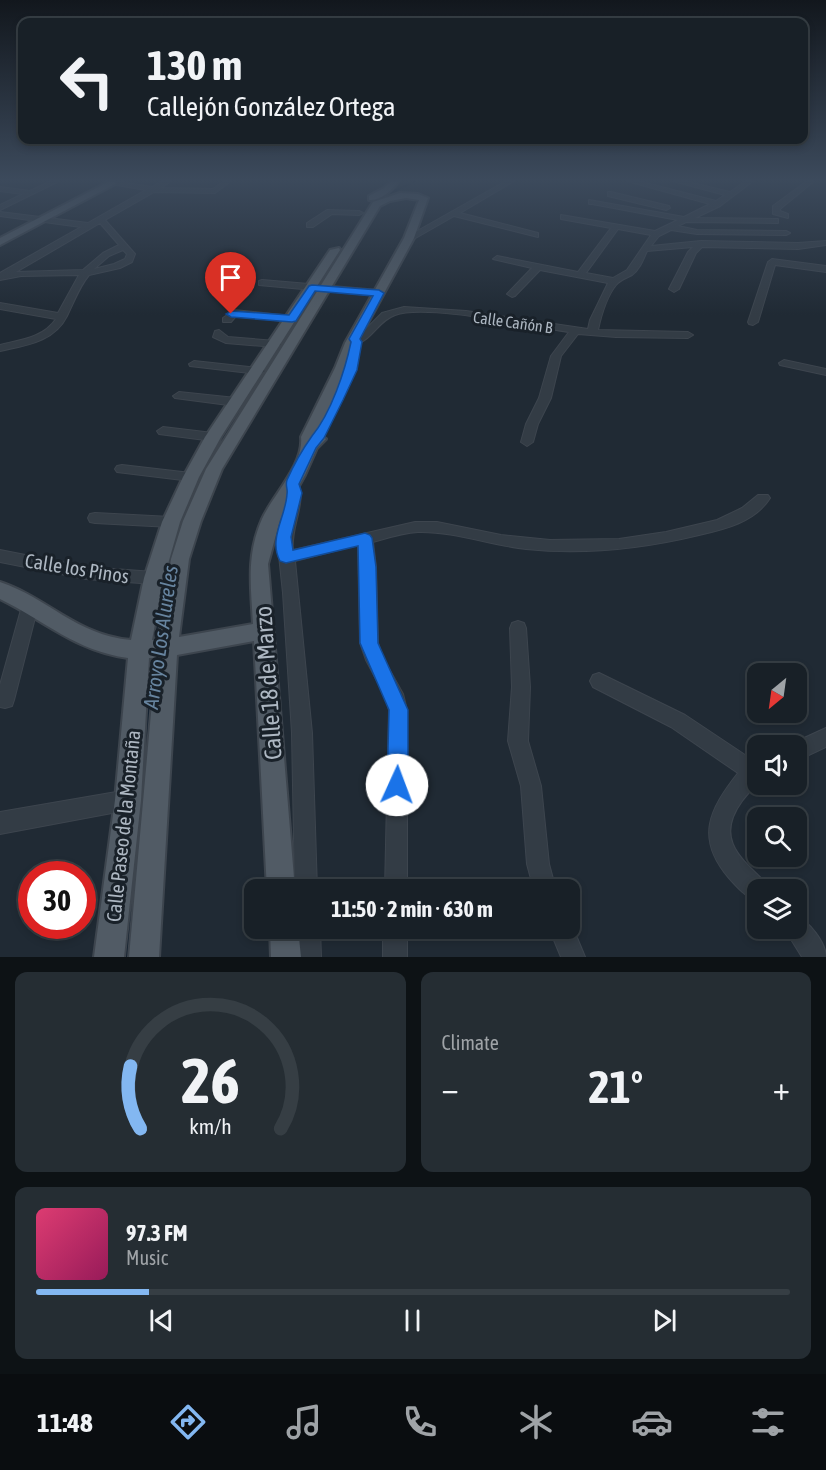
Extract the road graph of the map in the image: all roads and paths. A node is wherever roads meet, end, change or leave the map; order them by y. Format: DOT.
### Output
graph roads {
  1 [pos="24,226"];
  2 [pos="28,226"];
  3 [pos="88,226"];
  4 [pos="106,226"];
  5 [pos="352,226"];
  6 [pos="363,226"];
  7 [pos="414,226"];
  8 [pos="430,226"];
  9 [pos="500,226"];
  10 [pos="616,226"];
  11 [pos="672,226"];
  12 [pos="669,227"];
  13 [pos="786,233"];
  14 [pos="656,234"];
  15 [pos="535,235"];
  16 [pos="0,236"];
  17 [pos="409,238"];
  18 [pos="0,242"];
  19 [pos="701,243"];
  20 [pos="826,243"];
  21 [pos="125,246"];
  22 [pos="644,249"];
  23 [pos="497,259"];
  24 [pos="539,266"];
  25 [pos="826,269"];
  26 [pos="86,271"];
  27 [pos="581,274"];
  28 [pos="1,276"];
  29 [pos="614,281"];
  30 [pos="262,283"];
  31 [pos="318,289"];
  32 [pos="674,289"];
  33 [pos="379,293"];
  34 [pos="512,294"];
  35 [pos="0,306"];
  36 [pos="62,317"];
  37 [pos="292,319"];
  38 [pos="227,320"];
  39 [pos="753,322"];
  40 [pos="574,331"];
  41 [pos="593,332"];
  42 [pos="688,335"];
  43 [pos="220,336"];
  44 [pos="354,341"];
  45 [pos="276,344"];
  46 [pos="0,348"];
  47 [pos="784,363"];
  48 [pos="194,364"];
  49 [pos="258,371"];
  50 [pos="826,372"];
  51 [pos="179,396"];
  52 [pos="236,402"];
  53 [pos="163,430"];
  54 [pos="213,437"];
  55 [pos="527,442"];
  56 [pos="122,470"];
  57 [pos="191,477"];
  58 [pos="292,484"];
  59 [pos="763,498"];
  60 [pos="95,518"];
  61 [pos="171,522"];
  62 [pos="365,538"];
  63 [pos="0,556"];
  64 [pos="286,557"];
  65 [pos="154,578"];
  66 [pos="0,590"];
  67 [pos="30,606"];
  68 [pos="518,628"];
  69 [pos="262,631"];
  70 [pos="154,649"];
  71 [pos="599,681"];
  72 [pos="5,700"];
  73 [pos="826,737"];
  74 [pos="807,746"];
  75 [pos="747,765"];
  76 [pos="747,781"];
  77 [pos="128,800"];
  78 [pos="0,823"];
  79 [pos="280,879"];
  80 [pos="306,879"];
  81 [pos="396,879"];
  82 [pos="542,879"];
  83 [pos="747,879"];
  84 [pos="285,939"];
  85 [pos="308,939"];
  86 [pos="395,939"];
  87 [pos="566,939"];
  88 [pos="804,939"];
  89 [pos="109,957"];
  90 [pos="144,957"];
  91 [pos="286,957"];
  92 [pos="309,957"];
  93 [pos="395,957"];
  94 [pos="573,957"];
  95 [pos="816,957"];
  1 -- 16 [label="main road"];
  2 -- 18 [label="main road"];
  3 -- 28 [label="street"];
  4 -- 21 [label="street"];
  5 -- 31 [label="main road, Calle Paseo de la Montaña"];
  6 -- 31 [label="main road, Calle 18 de Marzo"];
  7 -- 17 [label="main road, Calle 18 de Marzo"];
  8 -- 17 [label="street"];
  9 -- 15 [label="street"];
  10 -- 14 [label="street"];
  10 -- 27 [label="street"];
  11 -- 12 [label="street"];
  12 -- 13 [label="street"];
  12 -- 14 [label="street"];
  14 -- 22 [label="street"];
  17 -- 33 [label="main road, Calle 18 de Marzo"];
  19 -- 20 [label="street"];
  19 -- 22 [label="street"];
  19 -- 32 [label="street"];
  21 -- 26 [label="street"];
  21 -- 26 [label="street"];
  22 -- 29 [label="street"];
  23 -- 24 [label="street"];
  24 -- 27 [label="street"];
  24 -- 34 [label="street"];
  25 -- 39 [label="street"];
  26 -- 28 [label="street"];
  26 -- 36 [label="street"];
  27 -- 29 [label="street"];
  29 -- 41 [label="street"];
  30 -- 31 [label="street"];
  31 -- 33 [label="street"];
  31 -- 37 [label="main road, Calle Paseo de la Montaña"];
  31 -- 70 [label="main road, Calle Paseo de la Montaña"];
  33 -- 44 [label="main road, Calle 18 de Marzo"];
  35 -- 36 [label="street"];
  36 -- 46 [label="street"];
  37 -- 38 [label="street"];
  37 -- 45 [label="main road, Calle Paseo de la Montaña"];
  40 -- 41 [label="street, Calle Cañón B"];
  40 -- 44 [label="street, Calle Cañón B"];
  40 -- 55 [label="street"];
  41 -- 42 [label="street, Calle Cañón B"];
  43 -- 45 [label="street"];
  44 -- 58 [label="main road, Calle 18 de Marzo"];
  45 -- 49 [label="main road, Calle Paseo de la Montaña"];
  47 -- 50 [label="street"];
  48 -- 49 [label="street"];
  49 -- 52 [label="main road, Calle Paseo de la Montaña"];
  51 -- 52 [label="street"];
  52 -- 54 [label="main road, Calle Paseo de la Montaña"];
  53 -- 54 [label="street"];
  54 -- 57 [label="main road, Calle Paseo de la Montaña"];
  56 -- 57 [label="street"];
  57 -- 61 [label="main road, Calle Paseo de la Montaña"];
  58 -- 64 [label="street, Calle 18 de Marzo"];
  58 -- 69 [label="main road, Calle 18 de Marzo"];
  59 -- 62 [label="street"];
  60 -- 61 [label="street"];
  61 -- 65 [label="main road, Calle Paseo de la Montaña"];
  62 -- 64 [label="street"];
  62 -- 81 [label="street"];
  63 -- 65 [label="street, Calle los Pinos"];
  64 -- 80 [label="street, Calle 18 de Marzo"];
  65 -- 70 [label="main road, Calle Paseo de la Montaña"];
  66 -- 67 [label="main road"];
  67 -- 70 [label="main road"];
  67 -- 72 [label="street"];
  68 -- 82 [label="street"];
  69 -- 70 [label="main road"];
  69 -- 79 [label="main road, Calle 18 de Marzo"];
  70 -- 77 [label="main road, Calle Paseo de la Montaña"];
  70 -- 90 [label="main road, Calle Paseo de la Montaña"];
  71 -- 75 [label="street"];
  73 -- 74 [label="street"];
  76 -- 83 [label="street"];
  77 -- 78 [label="street"];
  77 -- 89 [label="main road, Calle Paseo de la Montaña"];
  84 -- 91 [label="main road"];
  85 -- 92 [label="street"];
  86 -- 93 [label="street"];
  87 -- 94 [label="street"];
  88 -- 95 [label="street"];
}
